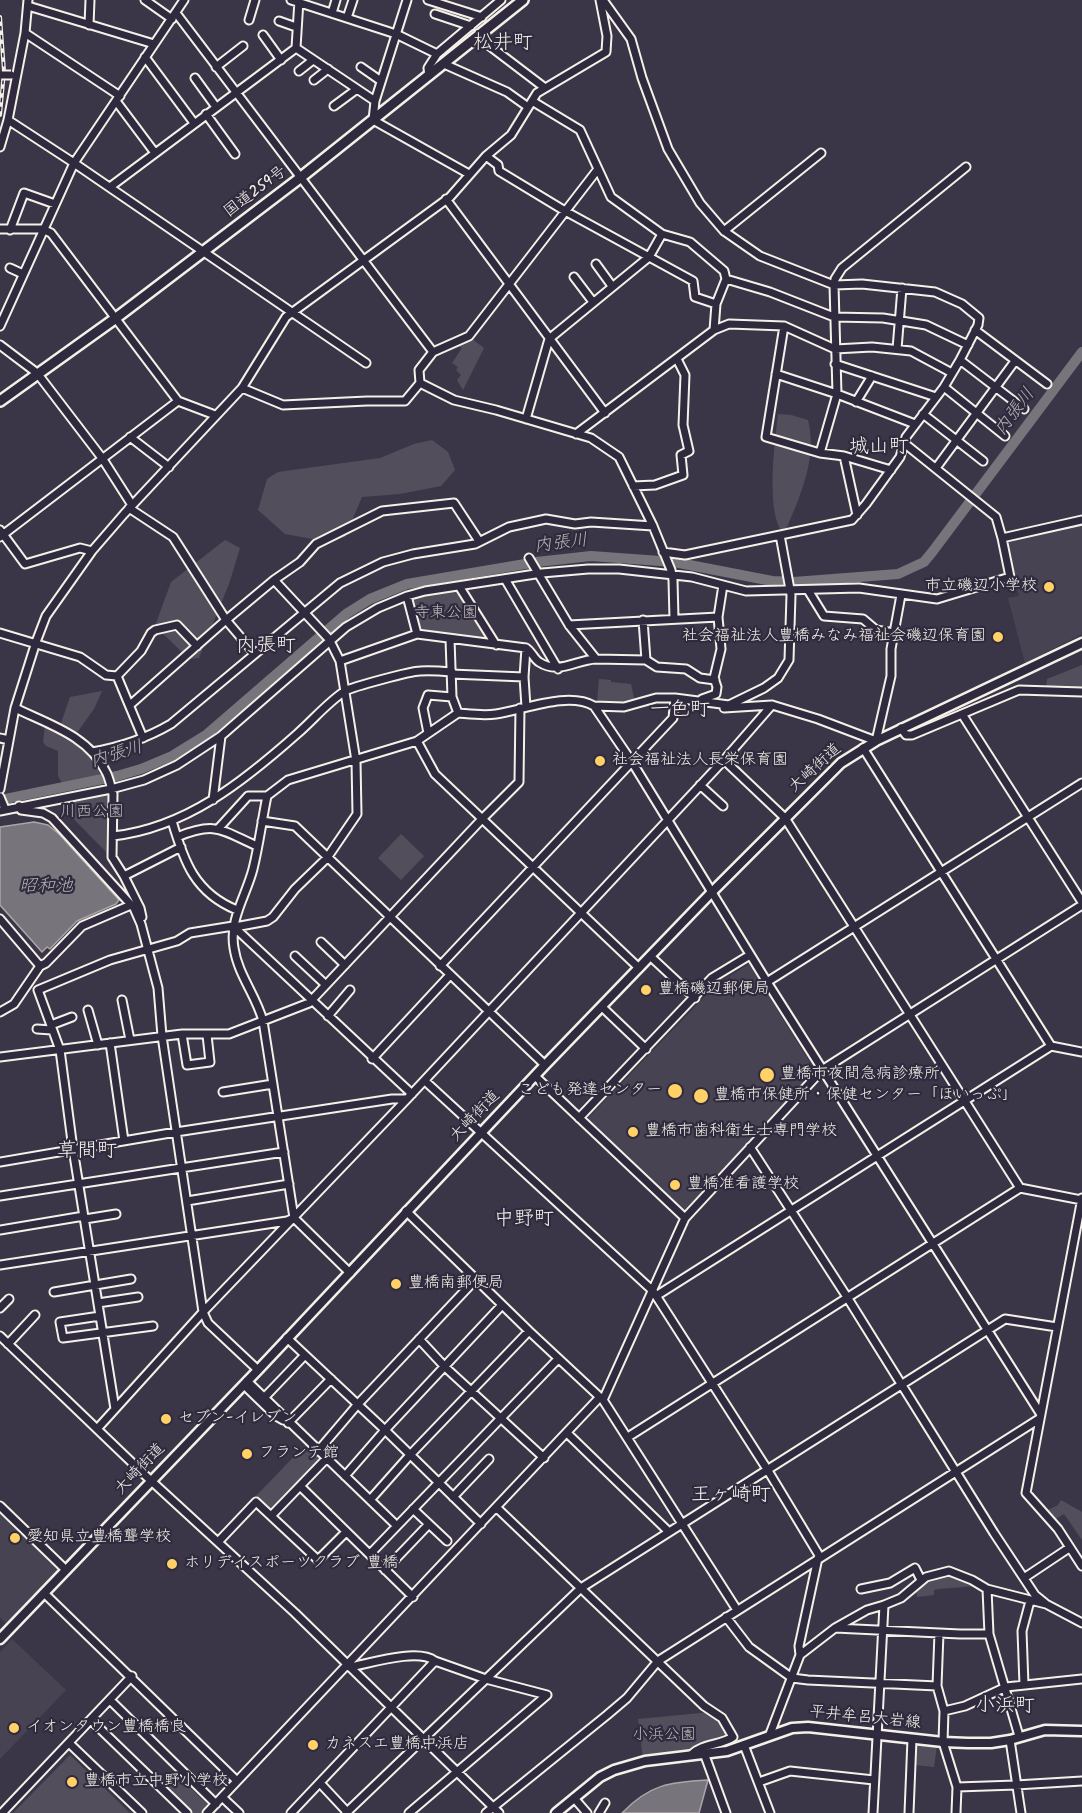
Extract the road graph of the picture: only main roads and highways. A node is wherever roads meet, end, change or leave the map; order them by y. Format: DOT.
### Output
graph roads {
  1 [pos="524,0"];
  2 [pos="0,401"];
  3 [pos="1082,643"];
  4 [pos="0,1639"];
  5 [pos="1082,1731"];
  6 [pos="556,1813"];
  1 -- 2 [label="highway, 国道259号"];
  3 -- 4 [label="main road, 大崎街道"];
  5 -- 6 [label="main road, 平井牟呂大岩線"];
}
